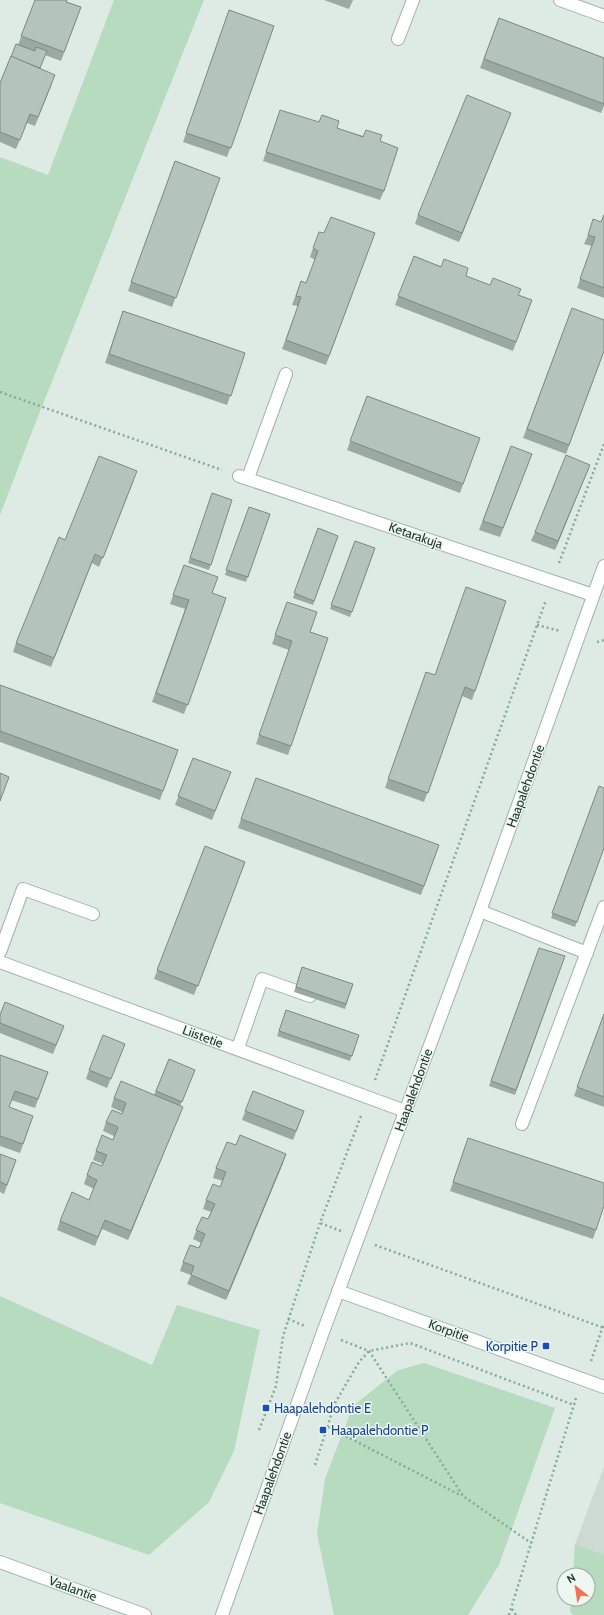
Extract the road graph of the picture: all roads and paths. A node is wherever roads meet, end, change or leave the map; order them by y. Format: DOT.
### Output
graph roads {
  1 [pos="413,0"];
  2 [pos="560,0"];
  3 [pos="604,16"];
  4 [pos="398,39"];
  5 [pos="286,374"];
  6 [pos="0,392"];
  7 [pos="244,477"];
  8 [pos="604,566"];
  9 [pos="593,595"];
  10 [pos="604,908"];
  11 [pos="480,911"];
  12 [pos="93,914"];
  13 [pos="0,952"];
  14 [pos="587,953"];
  15 [pos="0,962"];
  16 [pos="323,1001"];
  17 [pos="238,1048"];
  18 [pos="405,1110"];
  19 [pos="522,1124"];
  20 [pos="320,1223"];
  21 [pos="338,1291"];
  22 [pos="604,1323"];
  23 [pos="369,1350"];
  24 [pos="584,1379"];
  25 [pos="604,1387"];
  26 [pos="574,1404"];
  27 [pos="328,1427"];
  28 [pos="259,1430"];
  29 [pos="315,1464"];
  30 [pos="463,1496"];
  31 [pos="531,1543"];
  32 [pos="0,1562"];
  33 [pos="512,1609"];
  34 [pos="145,1615"];
  35 [pos="222,1615"];
  36 [pos="509,1615"];
  37 [pos="516,1615"];
  1 -- 4 [label="street"];
  2 -- 3 [label="street"];
  5 -- 7 [label="street"];
  6 -- 7 [label="path"];
  7 -- 9 [label="street, Ketarakuja"];
  8 -- 9 [label="street, Haapalehdontie"];
  9 -- 11 [label="street, Haapalehdontie"];
  10 -- 14 [label="street"];
  11 -- 14 [label="street"];
  11 -- 18 [label="street, Haapalehdontie"];
  12 -- 13 [label="street"];
  14 -- 19 [label="street"];
  15 -- 17 [label="street, Liistetie"];
  16 -- 17 [label="street"];
  17 -- 18 [label="street, Liistetie"];
  18 -- 21 [label="street, Haapalehdontie"];
  20 -- 28 [label="path"];
  21 -- 24 [label="street, Korpitie"];
  21 -- 35 [label="street, Haapalehdontie"];
  22 -- 24 [label="path"];
  23 -- 26 [label="path"];
  23 -- 27 [label="path"];
  23 -- 30 [label="path"];
  24 -- 25 [label="street, Korpitie"];
  24 -- 26 [label="path"];
  26 -- 31 [label="path"];
  27 -- 29 [label="path"];
  27 -- 30 [label="path"];
  30 -- 31 [label="path"];
  31 -- 33 [label="path"];
  32 -- 34 [label="street, Vaalantie"];
  33 -- 36 [label="path"];
  33 -- 37 [label="path"];
}
